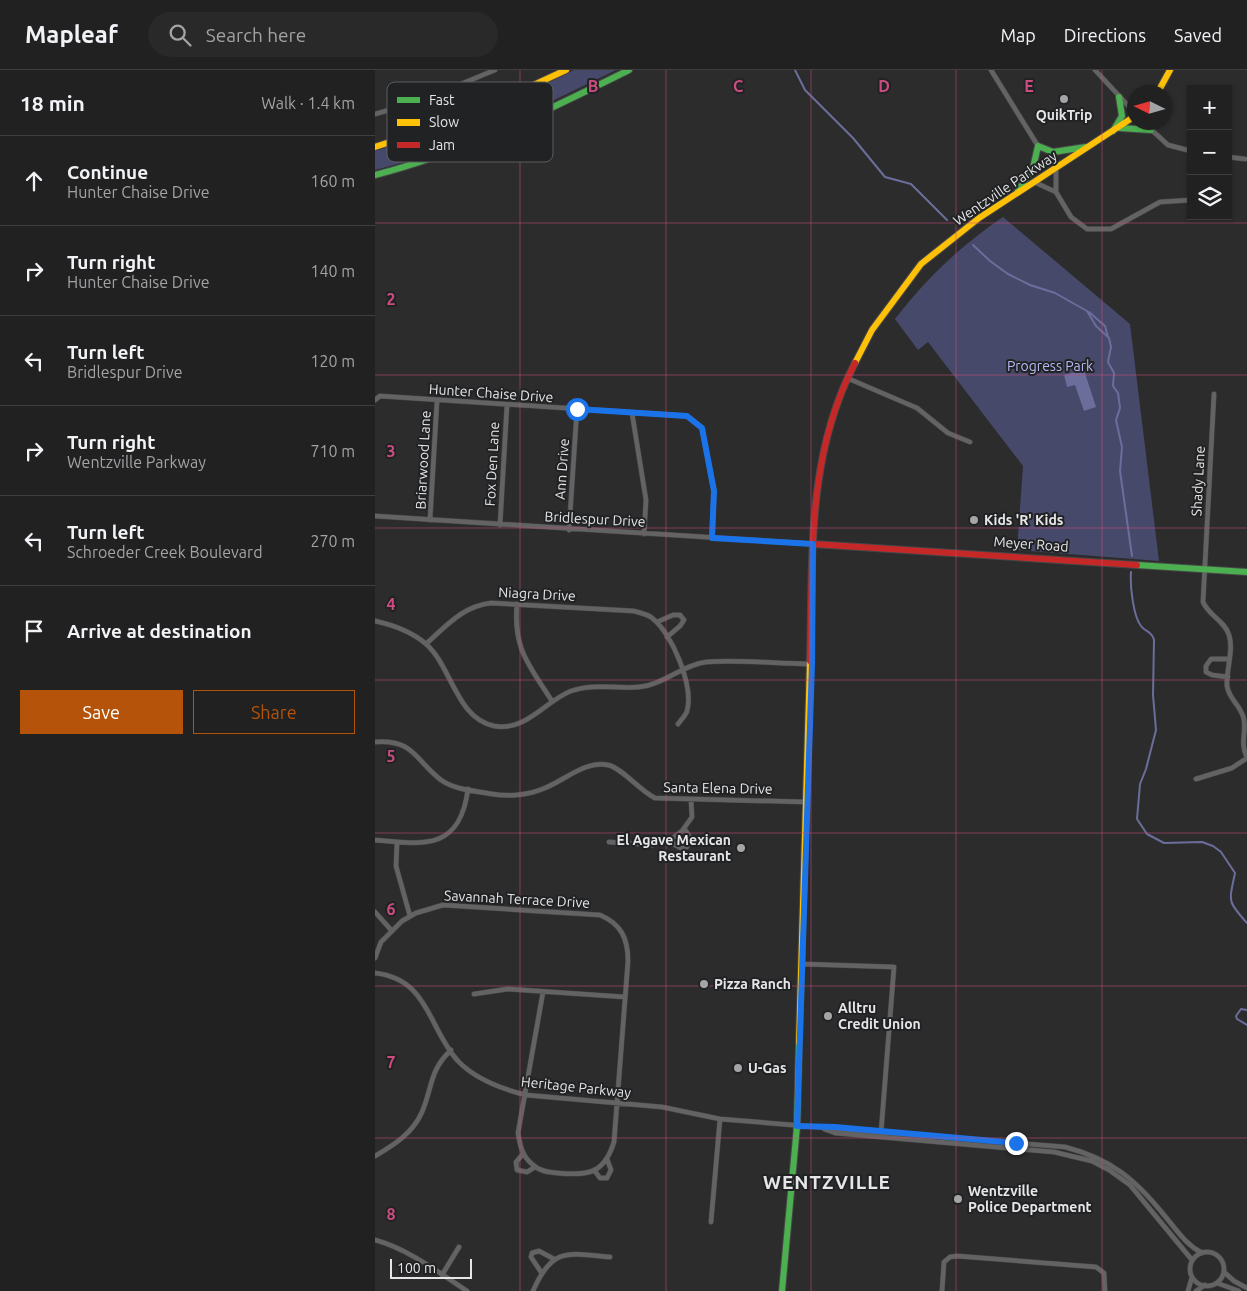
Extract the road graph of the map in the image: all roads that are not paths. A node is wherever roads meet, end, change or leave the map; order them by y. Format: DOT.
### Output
graph roads {
  1 [pos="495,70"];
  2 [pos="566,70"];
  3 [pos="629,70"];
  4 [pos="991,70"];
  5 [pos="1095,70"];
  6 [pos="1170,70"];
  7 [pos="466,82"];
  8 [pos="540,82"];
  9 [pos="1162,85"];
  10 [pos="1119,97"];
  11 [pos="1127,106"];
  12 [pos="553,107"];
  13 [pos="1127,122"];
  14 [pos="1120,128"];
  15 [pos="1127,128"];
  16 [pos="1151,130"];
  17 [pos="1113,132"];
  18 [pos="387,143"];
  19 [pos="1038,146"];
  20 [pos="375,147"];
  21 [pos="1089,147"];
  22 [pos="1187,150"];
  23 [pos="1232,157"];
  24 [pos="1245,159"];
  25 [pos="423,162"];
  26 [pos="1056,168"];
  27 [pos="375,175"];
  28 [pos="1033,182"];
  29 [pos="1056,192"];
  30 [pos="1016,194"];
  31 [pos="1187,200"];
  32 [pos="847,378"];
  33 [pos="1214,394"];
  34 [pos="375,400"];
  35 [pos="437,401"];
  36 [pos="507,406"];
  37 [pos="577,409"];
  38 [pos="633,412"];
  39 [pos="970,442"];
  40 [pos="375,516"];
  41 [pos="430,520"];
  42 [pos="500,525"];
  43 [pos="569,530"];
  44 [pos="644,534"];
  45 [pos="712,538"];
  46 [pos="813,544"];
  47 [pos="1205,569"];
  48 [pos="1247,572"];
  49 [pos="517,604"];
  50 [pos="375,621"];
  51 [pos="657,622"];
  52 [pos="667,637"];
  53 [pos="427,644"];
  54 [pos="1229,659"];
  55 [pos="812,664"];
  56 [pos="683,669"];
  57 [pos="1228,677"];
  58 [pos="552,701"];
  59 [pos="678,724"];
  60 [pos="375,742"];
  61 [pos="1247,758"];
  62 [pos="1196,779"];
  63 [pos="468,789"];
  64 [pos="691,800"];
  65 [pos="806,802"];
  66 [pos="684,828"];
  67 [pos="671,839"];
  68 [pos="375,840"];
  69 [pos="609,842"];
  70 [pos="397,843"];
  71 [pos="375,912"];
  72 [pos="410,916"];
  73 [pos="392,931"];
  74 [pos="375,958"];
  75 [pos="802,964"];
  76 [pos="375,973"];
  77 [pos="543,992"];
  78 [pos="474,994"];
  79 [pos="625,997"];
  80 [pos="451,1050"];
  81 [pos="527,1095"];
  82 [pos="616,1103"];
  83 [pos="720,1119"];
  84 [pos="797,1126"];
  85 [pos="881,1134"];
  86 [pos="523,1154"];
  87 [pos="375,1156"];
  88 [pos="607,1159"];
  89 [pos="535,1166"];
  90 [pos="594,1170"];
  91 [pos="711,1222"];
  92 [pos="375,1240"];
  93 [pos="459,1247"];
  94 [pos="1201,1253"];
  95 [pos="610,1257"];
  96 [pos="554,1259"];
  97 [pos="1192,1260"];
  98 [pos="541,1272"];
  99 [pos="1224,1272"];
  100 [pos="442,1275"];
  101 [pos="1192,1277"];
  102 [pos="1217,1283"];
  103 [pos="1205,1285"];
  104 [pos="1247,1288"];
  105 [pos="467,1291"];
  106 [pos="533,1291"];
  107 [pos="782,1291"];
  108 [pos="942,1291"];
  109 [pos="1105,1291"];
  110 [pos="1188,1291"];
  111 [pos="1196,1291"];
  112 [pos="1239,1291"];
  1 -- 7 [label="street"];
  2 -- 8 [label="main road"];
  3 -- 12 [label="main road"];
  4 -- 19 [label="street"];
  5 -- 10 [label="street"];
  6 -- 9 [label="main road"];
  10 -- 11 [label="street"];
  10 -- 17 [label="main road"];
  13 -- 14 [label="main road, Wentzville Parkway"];
  14 -- 15 [label="main road"];
  14 -- 17 [label="main road, Wentzville Parkway"];
  16 -- 22 [label="street"];
  17 -- 21 [label="main road, Wentzville Parkway"];
  18 -- 20 [label="main road"];
  19 -- 21 [label="main road"];
  19 -- 30 [label="main road"];
  21 -- 26 [label="main road, Wentzville Parkway"];
  23 -- 24 [label="street"];
  25 -- 27 [label="main road"];
  26 -- 28 [label="main road, Wentzville Parkway"];
  26 -- 29 [label="street"];
  28 -- 29 [label="street"];
  28 -- 30 [label="main road, Wentzville Parkway"];
  29 -- 31 [label="street"];
  30 -- 32 [label="main road, Wentzville Parkway"];
  32 -- 39 [label="street"];
  32 -- 46 [label="main road, Wentzville Parkway"];
  33 -- 47 [label="street, Shady Lane"];
  34 -- 35 [label="street, Hunter Chaise Drive"];
  35 -- 36 [label="street, Hunter Chaise Drive"];
  35 -- 41 [label="street, Briarwood Lane"];
  36 -- 37 [label="street, Hunter Chaise Drive"];
  36 -- 42 [label="street, Fox Den Lane"];
  37 -- 38 [label="street, Hunter Chaise Drive"];
  37 -- 43 [label="street, Ann Drive"];
  38 -- 44 [label="street"];
  38 -- 45 [label="street, Hunter Chaise Drive"];
  40 -- 41 [label="street, Bridlespur Drive"];
  41 -- 42 [label="street, Bridlespur Drive"];
  42 -- 43 [label="street, Bridlespur Drive"];
  43 -- 44 [label="street, Bridlespur Drive"];
  44 -- 45 [label="street, Bridlespur Drive"];
  45 -- 46 [label="street, Bridlespur Drive"];
  46 -- 47 [label="main road, Meyer Road"];
  46 -- 55 [label="main road, Wentzville Parkway"];
  47 -- 48 [label="main road, Meyer Road"];
  47 -- 54 [label="street, Shady Lane"];
  49 -- 51 [label="street, Niagra Drive"];
  49 -- 53 [label="street, Niagra Drive"];
  49 -- 58 [label="street"];
  50 -- 53 [label="street"];
  51 -- 52 [label="street"];
  51 -- 52 [label="street"];
  52 -- 56 [label="street"];
  53 -- 58 [label="street"];
  54 -- 57 [label="street, Shady Lane"];
  54 -- 57 [label="street"];
  55 -- 56 [label="street"];
  55 -- 65 [label="main road, Wentzville Parkway"];
  56 -- 58 [label="street"];
  56 -- 59 [label="street"];
  57 -- 61 [label="street, Shady Lane"];
  60 -- 63 [label="street, Santa Elena Drive"];
  61 -- 62 [label="street"];
  63 -- 64 [label="street, Santa Elena Drive"];
  63 -- 70 [label="street"];
  64 -- 65 [label="street, Santa Elena Drive"];
  64 -- 66 [label="street"];
  65 -- 75 [label="main road, Wentzville Parkway"];
  66 -- 67 [label="street"];
  66 -- 67 [label="street"];
  67 -- 69 [label="street"];
  68 -- 70 [label="street"];
  70 -- 72 [label="street"];
  71 -- 73 [label="street"];
  72 -- 73 [label="street, Savannah Terrace Drive"];
  72 -- 79 [label="street, Savannah Terrace Drive"];
  73 -- 74 [label="street, Savannah Terrace Drive"];
  75 -- 84 [label="main road, Wentzville Parkway"];
  75 -- 85 [label="street"];
  76 -- 80 [label="street, Heritage Parkway"];
  77 -- 78 [label="street"];
  77 -- 79 [label="street"];
  77 -- 81 [label="street"];
  79 -- 82 [label="street, Savannah Terrace Drive"];
  80 -- 81 [label="street, Heritage Parkway"];
  80 -- 87 [label="street"];
  81 -- 82 [label="street, Heritage Parkway"];
  81 -- 86 [label="street"];
  82 -- 83 [label="street, Heritage Parkway"];
  82 -- 88 [label="street"];
  83 -- 84 [label="street, Heritage Parkway"];
  83 -- 91 [label="street"];
  84 -- 85 [label="street, Heritage Parkway"];
  84 -- 107 [label="main road, Wentzville Parkway"];
  85 -- 94 [label="street"];
  85 -- 97 [label="street"];
  86 -- 89 [label="street"];
  86 -- 89 [label="street"];
  88 -- 90 [label="street"];
  88 -- 90 [label="street"];
  89 -- 90 [label="street"];
  92 -- 100 [label="street"];
  93 -- 100 [label="street"];
  94 -- 97 [label="street"];
  94 -- 99 [label="street"];
  95 -- 96 [label="street"];
  96 -- 98 [label="street"];
  96 -- 98 [label="street"];
  97 -- 101 [label="street"];
  98 -- 106 [label="street"];
  99 -- 102 [label="street"];
  99 -- 104 [label="street"];
  100 -- 105 [label="street"];
  101 -- 103 [label="street"];
  101 -- 110 [label="street"];
  102 -- 103 [label="street"];
  102 -- 112 [label="street"];
  103 -- 111 [label="street"];
  108 -- 109 [label="street"];
}
